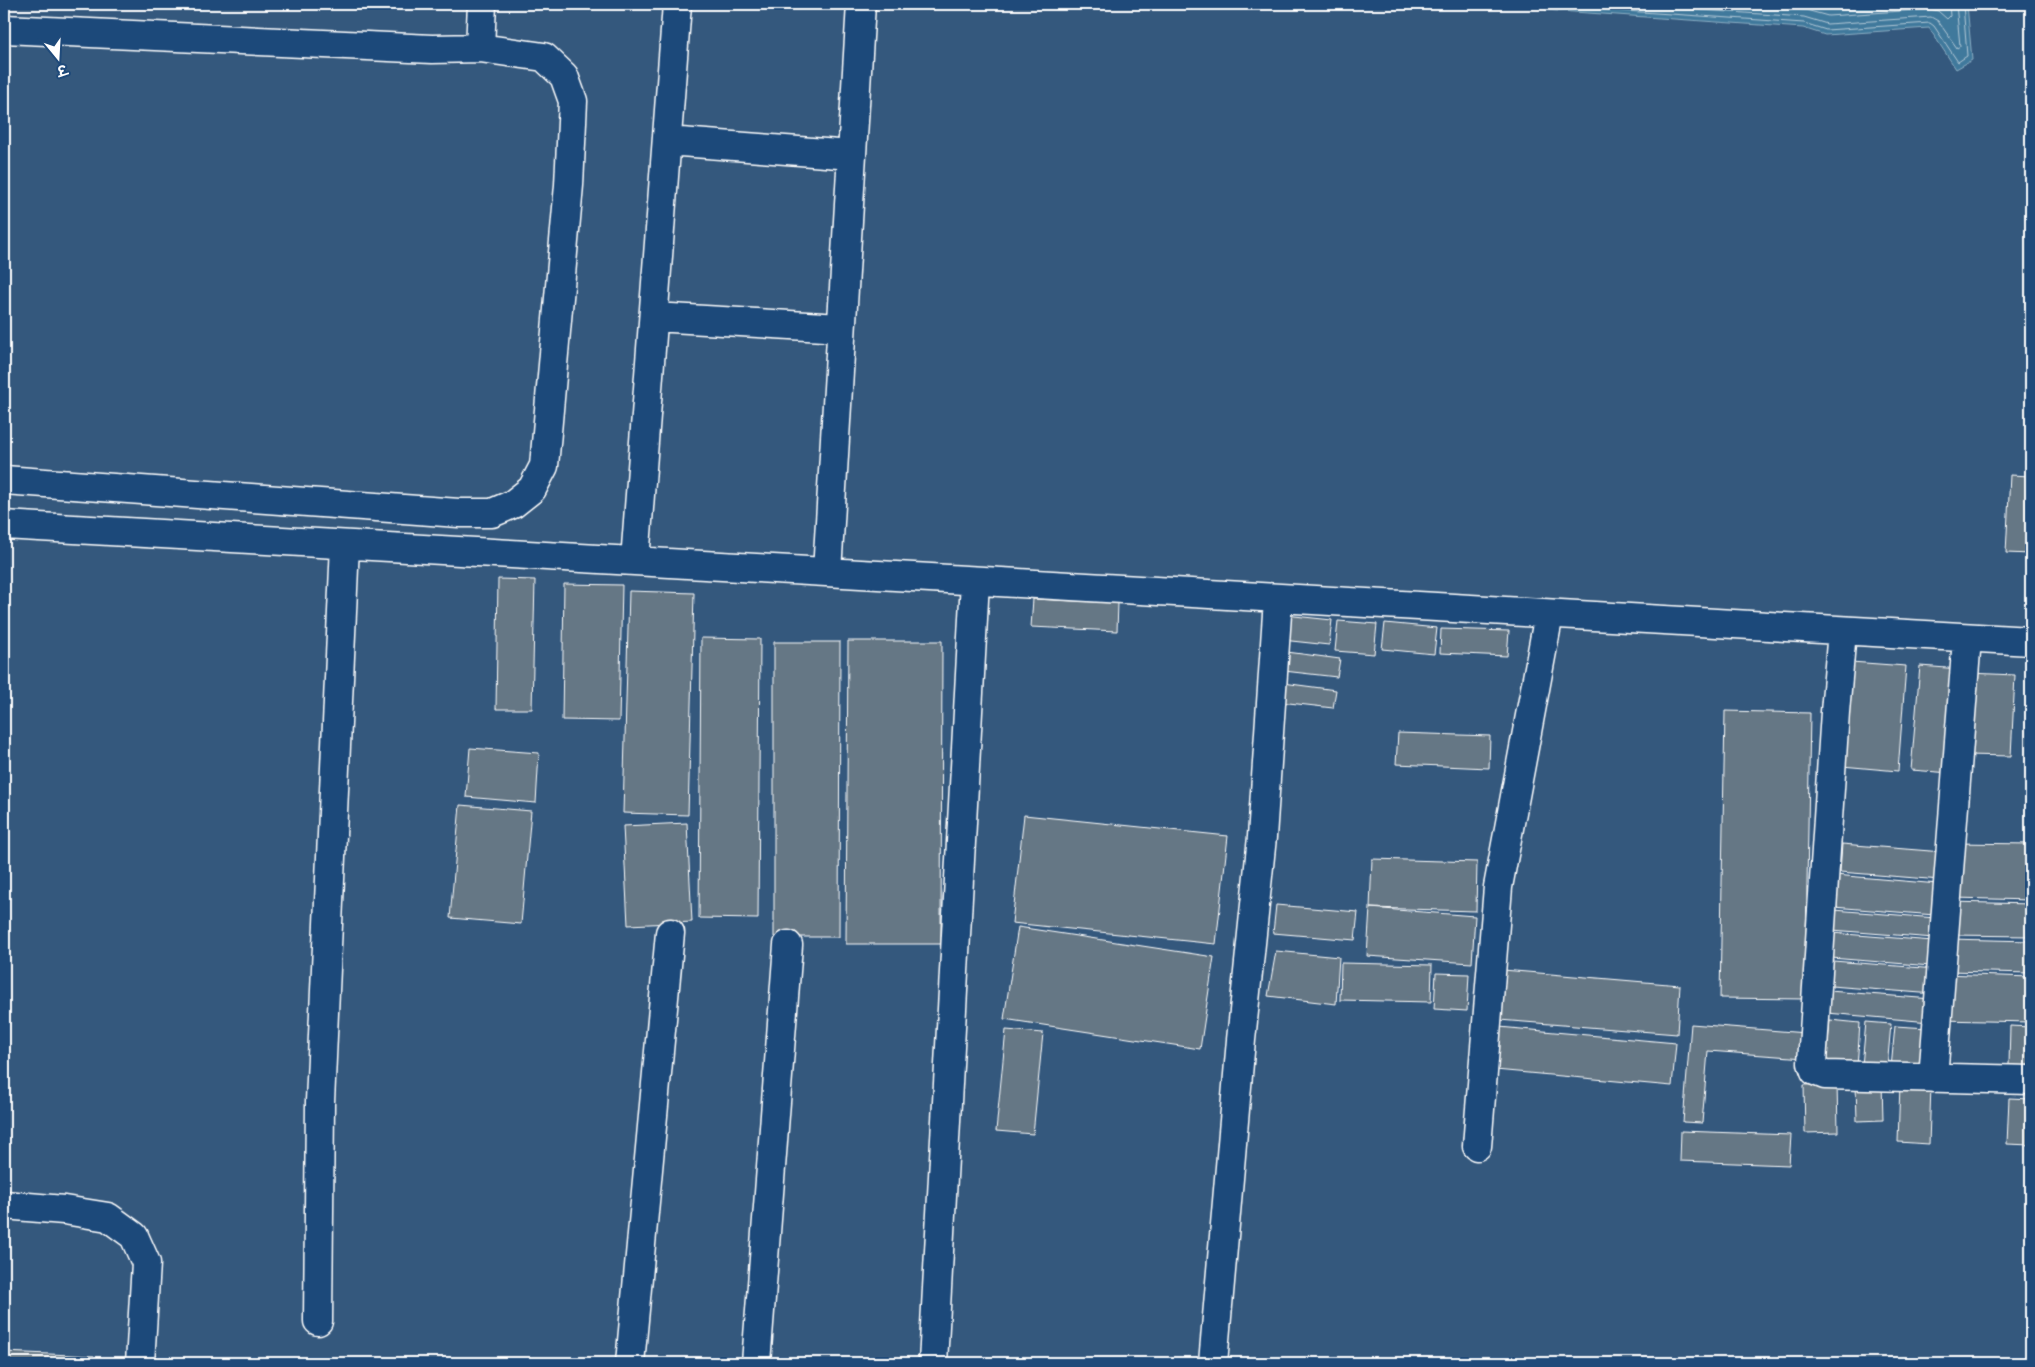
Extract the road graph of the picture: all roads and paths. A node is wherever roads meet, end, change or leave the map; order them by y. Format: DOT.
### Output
graph roads {
  1 [pos="482,4"];
  2 [pos="677,4"];
  3 [pos="861,4"];
  4 [pos="4,29"];
  5 [pos="480,48"];
  6 [pos="667,141"];
  7 [pos="852,155"];
  8 [pos="654,317"];
  9 [pos="841,328"];
  10 [pos="4,480"];
  11 [pos="4,525"];
  12 [pos="344,545"];
  13 [pos="635,561"];
  14 [pos="827,572"];
  15 [pos="976,581"];
  16 [pos="1278,598"];
  17 [pos="1549,614"];
  18 [pos="1842,631"];
  19 [pos="1967,638"];
  20 [pos="2031,642"];
  21 [pos="670,933"];
  22 [pos="788,945"];
  23 [pos="1933,1078"];
  24 [pos="2031,1080"];
  25 [pos="1477,1146"];
  26 [pos="4,1205"];
  27 [pos="318,1321"];
  28 [pos="140,1363"];
  29 [pos="630,1363"];
  30 [pos="756,1363"];
  31 [pos="933,1363"];
  32 [pos="1213,1363"];
  1 -- 5 [label="street"];
  2 -- 6 [label="street"];
  3 -- 7 [label="street"];
  4 -- 5 [label="street"];
  5 -- 10 [label="street"];
  6 -- 7 [label="street"];
  6 -- 8 [label="street"];
  7 -- 9 [label="street"];
  8 -- 9 [label="street"];
  8 -- 13 [label="street"];
  9 -- 14 [label="street"];
  11 -- 12 [label="street"];
  12 -- 13 [label="street"];
  12 -- 27 [label="street"];
  13 -- 14 [label="street"];
  14 -- 15 [label="street"];
  15 -- 16 [label="street"];
  15 -- 31 [label="street"];
  16 -- 17 [label="street"];
  16 -- 32 [label="street"];
  17 -- 18 [label="street"];
  17 -- 25 [label="street"];
  18 -- 19 [label="street"];
  18 -- 23 [label="street"];
  19 -- 20 [label="street"];
  19 -- 23 [label="street"];
  21 -- 29 [label="street"];
  22 -- 30 [label="street"];
  23 -- 24 [label="street"];
  26 -- 28 [label="street"];
}
